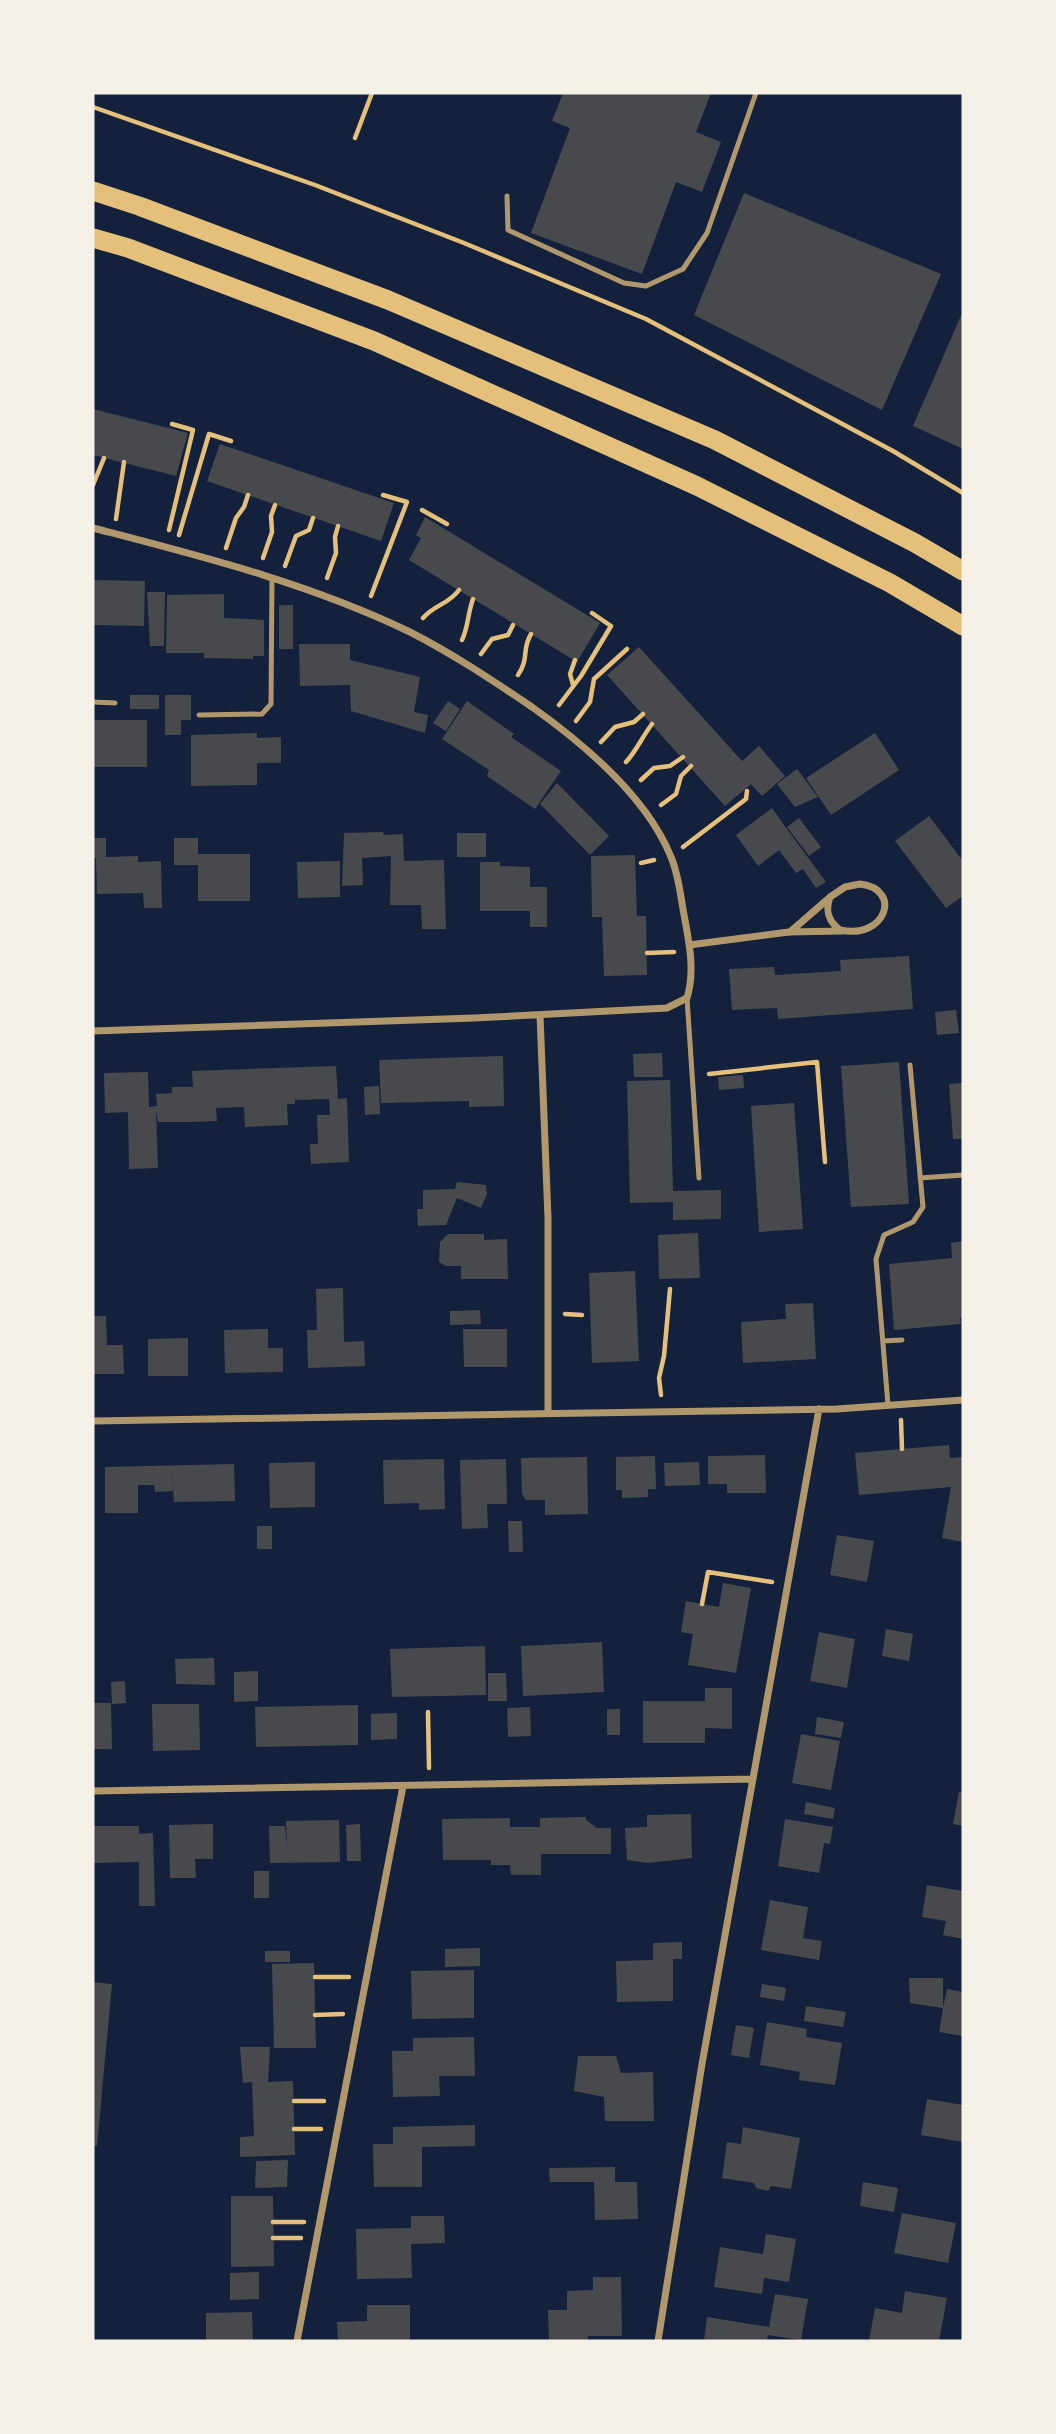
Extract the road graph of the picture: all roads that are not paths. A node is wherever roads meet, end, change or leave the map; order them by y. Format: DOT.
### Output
graph roads {
  1 [pos="756,93"];
  2 [pos="93,191"];
  3 [pos="507,196"];
  4 [pos="93,238"];
  5 [pos="93,528"];
  6 [pos="915,543"];
  7 [pos="963,562"];
  8 [pos="963,571"];
  9 [pos="276,579"];
  10 [pos="890,583"];
  11 [pos="963,626"];
  12 [pos="963,641"];
  13 [pos="93,702"];
  14 [pos="115,704"];
  15 [pos="199,715"];
  16 [pos="830,897"];
  17 [pos="846,931"];
  18 [pos="789,932"];
  19 [pos="690,948"];
  20 [pos="687,998"];
  21 [pos="540,1015"];
  22 [pos="93,1031"];
  23 [pos="910,1065"];
  24 [pos="963,1175"];
  25 [pos="699,1178"];
  26 [pos="920,1178"];
  27 [pos="902,1339"];
  28 [pos="883,1341"];
  29 [pos="963,1400"];
  30 [pos="888,1405"];
  31 [pos="819,1409"];
  32 [pos="548,1413"];
  33 [pos="93,1421"];
  34 [pos="753,1779"];
  35 [pos="403,1786"];
  36 [pos="93,1791"];
  37 [pos="297,2341"];
  38 [pos="658,2341"];
  1 -- 3 [label="lane"];
  2 -- 6 [label="highway"];
  4 -- 10 [label="highway"];
  5 -- 9 [label="street"];
  6 -- 7 [label="highway"];
  6 -- 8 [label="highway"];
  9 -- 15 [label="lane"];
  9 -- 19 [label="street"];
  10 -- 11 [label="highway"];
  10 -- 12 [label="highway"];
  13 -- 14 [label="lane"];
  16 -- 17 [label="street"];
  16 -- 17 [label="street"];
  16 -- 18 [label="street"];
  17 -- 18 [label="street"];
  18 -- 19 [label="street"];
  19 -- 20 [label="street"];
  20 -- 21 [label="street"];
  20 -- 25 [label="lane"];
  21 -- 22 [label="street"];
  21 -- 32 [label="street"];
  23 -- 26 [label="lane"];
  24 -- 26 [label="lane"];
  26 -- 28 [label="lane"];
  27 -- 28 [label="lane"];
  28 -- 30 [label="lane"];
  29 -- 30 [label="street"];
  30 -- 31 [label="street"];
  31 -- 32 [label="street"];
  31 -- 34 [label="street"];
  32 -- 33 [label="street"];
  34 -- 35 [label="street"];
  34 -- 38 [label="street"];
  35 -- 36 [label="street"];
  35 -- 37 [label="street"];
}
